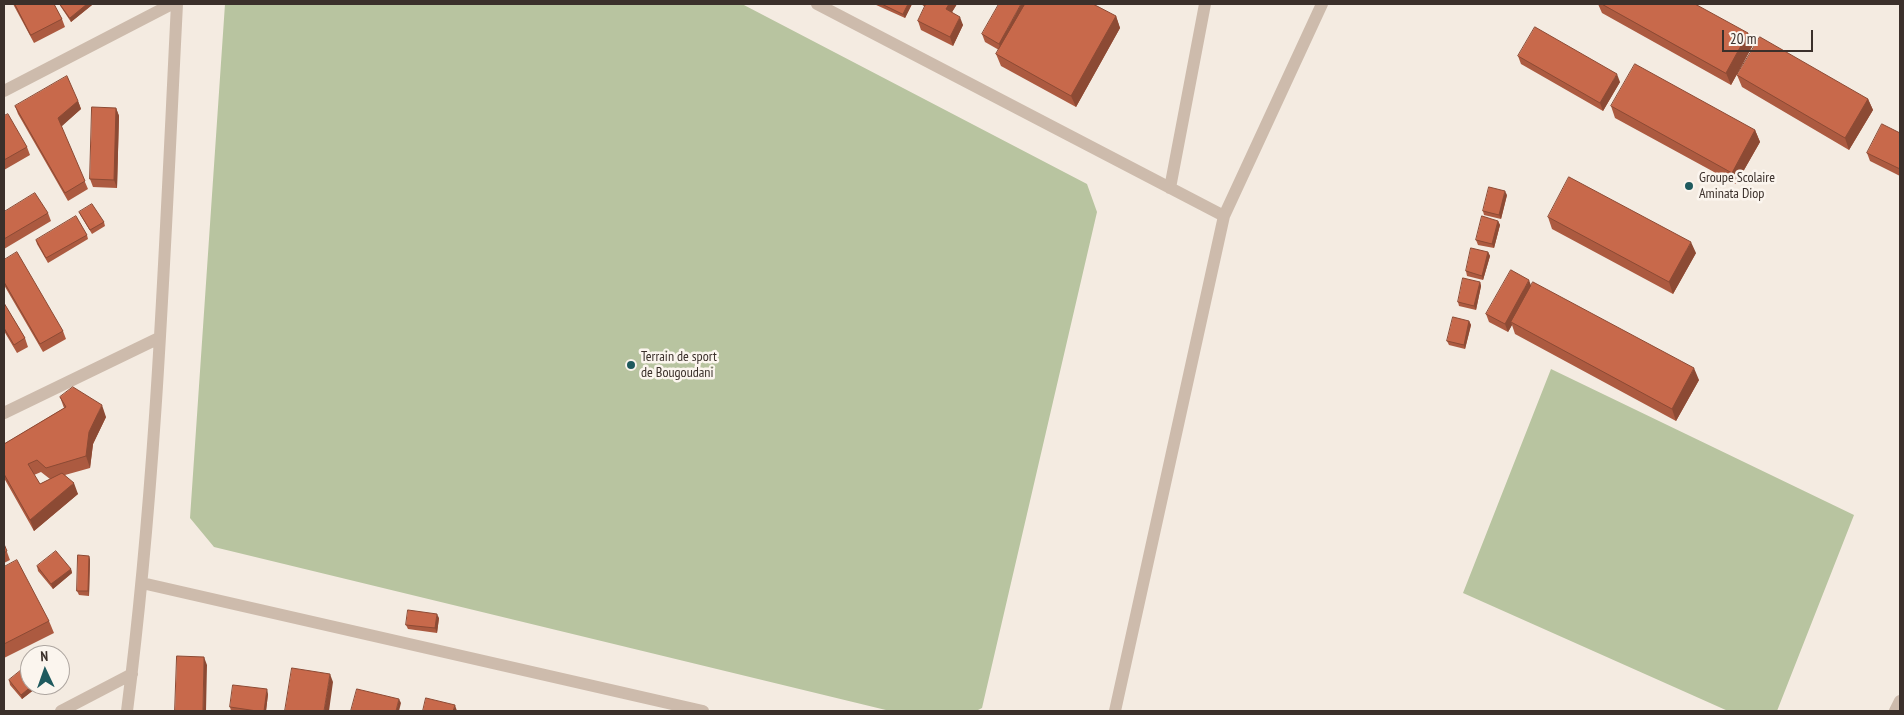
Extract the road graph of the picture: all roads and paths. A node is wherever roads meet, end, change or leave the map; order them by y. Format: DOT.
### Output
graph roads {
  1 [pos="172,4"];
  2 [pos="177,4"];
  3 [pos="817,4"];
  4 [pos="1204,4"];
  5 [pos="1322,4"];
  6 [pos="4,91"];
  7 [pos="1170,188"];
  8 [pos="1224,216"];
  9 [pos="160,338"];
  10 [pos="4,413"];
  11 [pos="142,583"];
  12 [pos="132,674"];
  13 [pos="1900,701"];
  14 [pos="61,711"];
  15 [pos="128,711"];
  16 [pos="703,711"];
  17 [pos="1115,711"];
  18 [pos="1895,711"];
  1 -- 6 [label="street"];
  2 -- 9 [label="street"];
  3 -- 7 [label="street"];
  4 -- 7 [label="street"];
  5 -- 8 [label="street"];
  7 -- 8 [label="street"];
  8 -- 17 [label="street"];
  9 -- 10 [label="street"];
  9 -- 11 [label="street"];
  11 -- 12 [label="street"];
  11 -- 16 [label="street"];
  12 -- 14 [label="street"];
  12 -- 15 [label="street"];
  13 -- 18 [label="street"];
}
